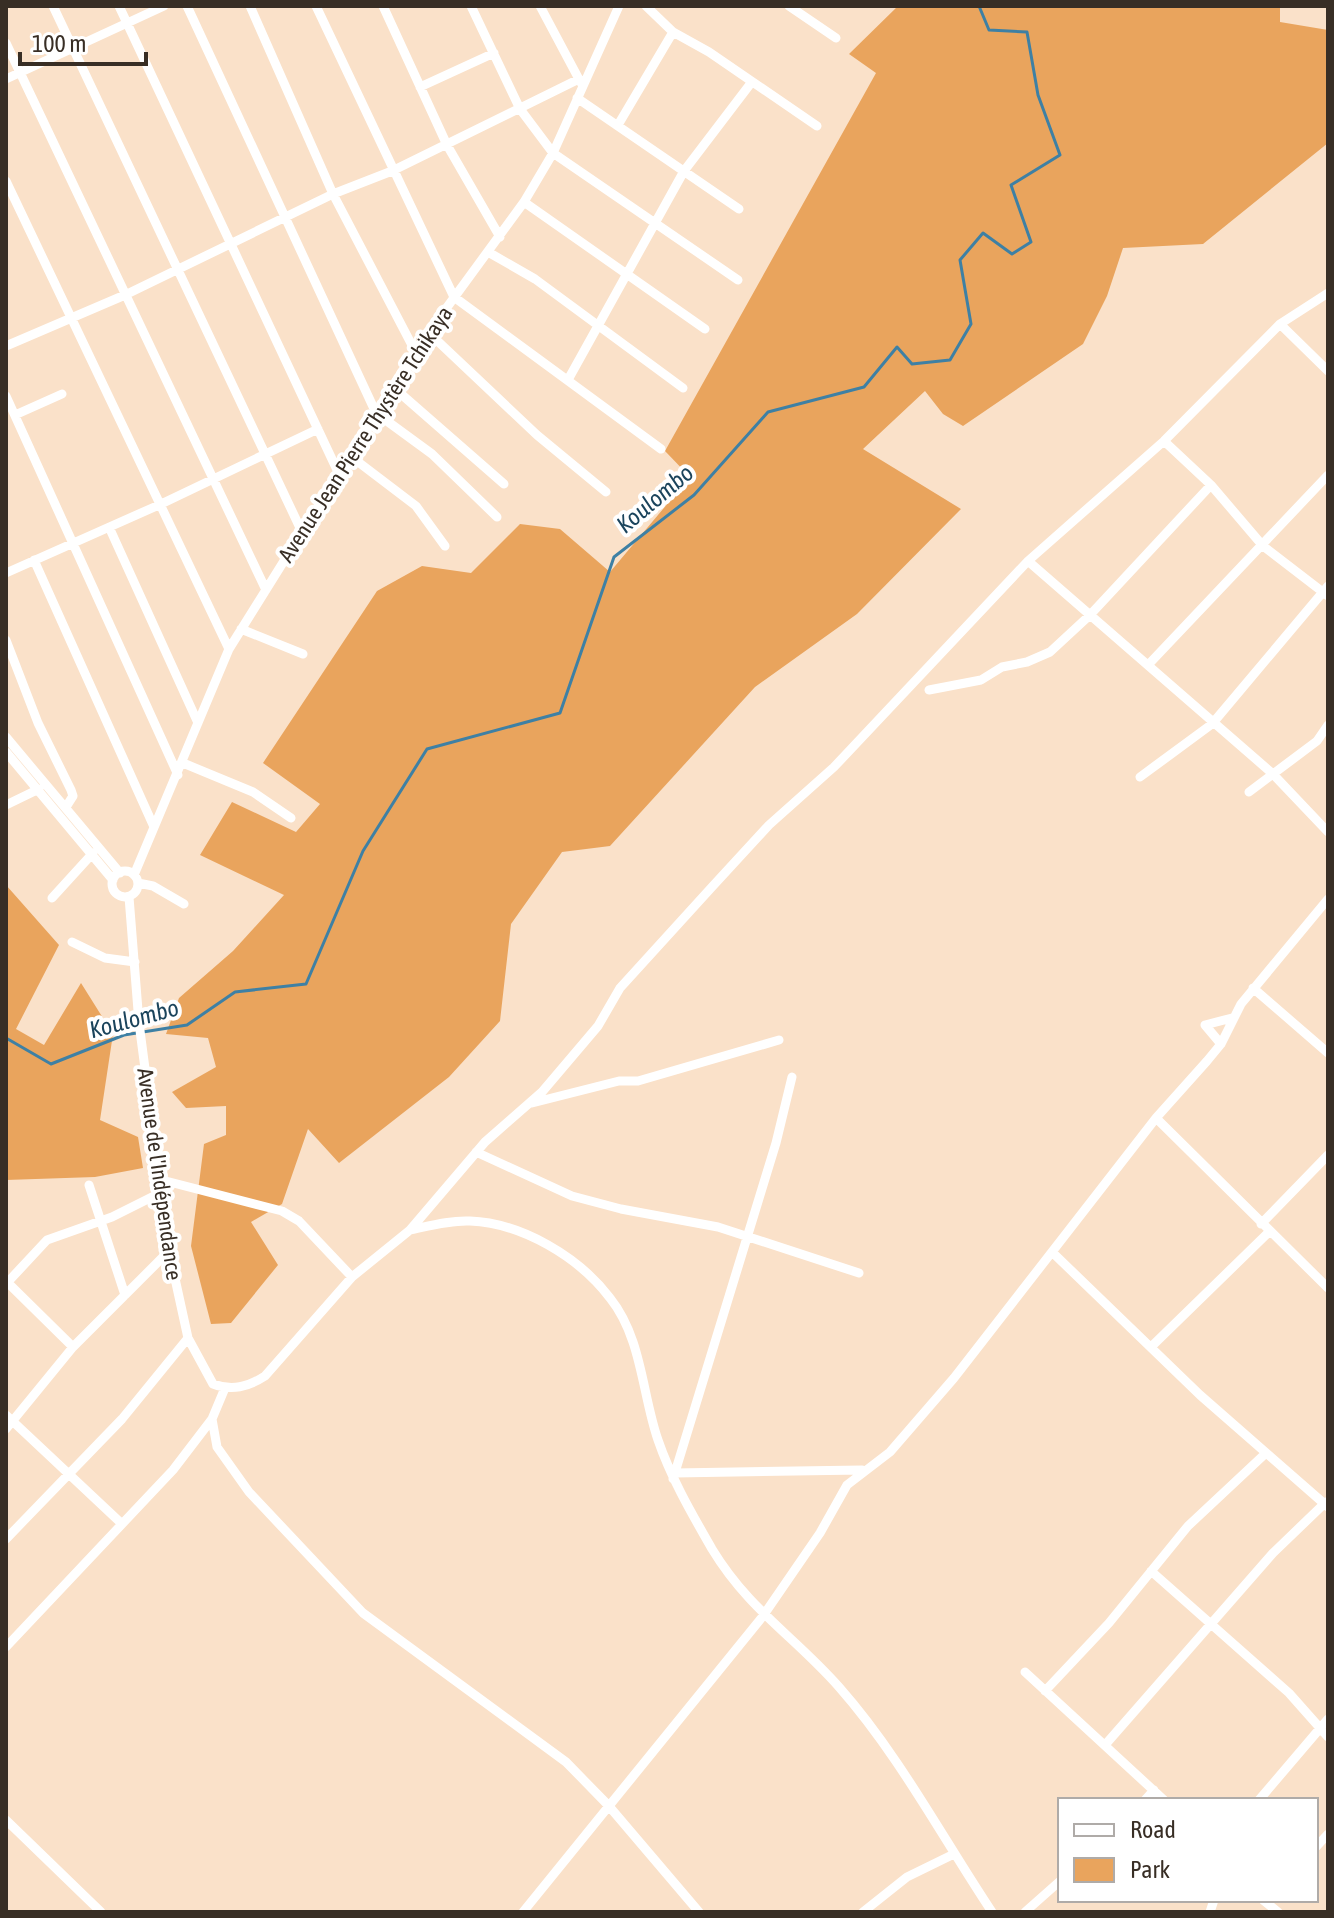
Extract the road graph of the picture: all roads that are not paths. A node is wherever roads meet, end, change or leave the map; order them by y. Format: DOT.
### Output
graph roads {
  1 [pos="53,6"];
  2 [pos="119,6"];
  3 [pos="164,6"];
  4 [pos="187,6"];
  5 [pos="250,6"];
  6 [pos="316,6"];
  7 [pos="383,6"];
  8 [pos="471,6"];
  9 [pos="540,6"];
  10 [pos="646,6"];
  11 [pos="789,6"];
  12 [pos="616,8"];
  13 [pos="127,24"];
  14 [pos="673,32"];
  15 [pos="836,38"];
  16 [pos="6,43"];
  17 [pos="72,47"];
  18 [pos="494,53"];
  19 [pos="20,73"];
  20 [pos="6,79"];
  21 [pos="581,82"];
  22 [pos="751,83"];
  23 [pos="420,87"];
  24 [pos="577,98"];
  25 [pos="520,109"];
  26 [pos="618,125"];
  27 [pos="817,126"];
  28 [pos="447,145"];
  29 [pos="553,153"];
  30 [pos="392,171"];
  31 [pos="684,171"];
  32 [pos="6,181"];
  33 [pos="333,194"];
  34 [pos="524,202"];
  35 [pos="739,209"];
  36 [pos="284,218"];
  37 [pos="654,221"];
  38 [pos="500,237"];
  39 [pos="229,244"];
  40 [pos="488,252"];
  41 [pos="176,270"];
  42 [pos="624,274"];
  43 [pos="738,280"];
  44 [pos="1328,293"];
  45 [pos="125,295"];
  46 [pos="454,297"];
  47 [pos="70,319"];
  48 [pos="1280,324"];
  49 [pos="599,327"];
  50 [pos="705,329"];
  51 [pos="428,332"];
  52 [pos="6,346"];
  53 [pos="415,351"];
  54 [pos="1327,368"];
  55 [pos="569,378"];
  56 [pos="393,387"];
  57 [pos="683,388"];
  58 [pos="62,394"];
  59 [pos="6,396"];
  60 [pos="376,413"];
  61 [pos="15,415"];
  62 [pos="318,429"];
  63 [pos="1164,441"];
  64 [pos="661,449"];
  65 [pos="264,453"];
  66 [pos="349,455"];
  67 [pos="338,472"];
  68 [pos="1328,475"];
  69 [pos="212,480"];
  70 [pos="504,484"];
  71 [pos="1211,485"];
  72 [pos="606,492"];
  73 [pos="159,505"];
  74 [pos="497,517"];
  75 [pos="109,527"];
  76 [pos="302,532"];
  77 [pos="71,544"];
  78 [pos="445,546"];
  79 [pos="1263,546"];
  80 [pos="34,560"];
  81 [pos="1028,561"];
  82 [pos="6,573"];
  83 [pos="266,590"];
  84 [pos="1326,591"];
  85 [pos="1090,615"];
  86 [pos="241,629"];
  87 [pos="6,640"];
  88 [pos="229,649"];
  89 [pos="303,654"];
  90 [pos="1148,665"];
  91 [pos="929,690"];
  92 [pos="198,723"];
  93 [pos="1212,724"];
  94 [pos="1328,725"];
  95 [pos="6,737"];
  96 [pos="6,752"];
  97 [pos="183,763"];
  98 [pos="1273,774"];
  99 [pos="178,775"];
  100 [pos="1140,777"];
  101 [pos="39,789"];
  102 [pos="1249,792"];
  103 [pos="6,805"];
  104 [pos="66,807"];
  105 [pos="291,818"];
  106 [pos="154,827"];
  107 [pos="1328,832"];
  108 [pos="93,853"];
  109 [pos="116,876"];
  110 [pos="136,879"];
  111 [pos="129,897"];
  112 [pos="52,898"];
  113 [pos="1328,899"];
  114 [pos="184,904"];
  115 [pos="72,942"];
  116 [pos="135,962"];
  117 [pos="1253,988"];
  118 [pos="1232,1018"];
  119 [pos="779,1040"];
  120 [pos="1221,1044"];
  121 [pos="1328,1052"];
  122 [pos="792,1077"];
  123 [pos="529,1104"];
  124 [pos="1156,1118"];
  125 [pos="476,1152"];
  126 [pos="1328,1155"];
  127 [pos="158,1179"];
  128 [pos="89,1185"];
  129 [pos="160,1193"];
  130 [pos="103,1220"];
  131 [pos="1261,1224"];
  132 [pos="410,1230"];
  133 [pos="1269,1232"];
  134 [pos="747,1238"];
  135 [pos="169,1251"];
  136 [pos="1052,1252"];
  137 [pos="859,1273"];
  138 [pos="352,1277"];
  139 [pos="6,1283"];
  140 [pos="1328,1288"];
  141 [pos="125,1295"];
  142 [pos="188,1338"];
  143 [pos="1152,1346"];
  144 [pos="73,1347"];
  145 [pos="225,1388"];
  146 [pos="212,1419"];
  147 [pos="8,1422"];
  148 [pos="1266,1453"];
  149 [pos="862,1470"];
  150 [pos="69,1474"];
  151 [pos="674,1476"];
  152 [pos="1327,1503"];
  153 [pos="121,1523"];
  154 [pos="6,1539"];
  155 [pos="1151,1571"];
  156 [pos="763,1616"];
  157 [pos="1211,1625"];
  158 [pos="7,1644"];
  159 [pos="1025,1672"];
  160 [pos="1045,1691"];
  161 [pos="1328,1719"];
  162 [pos="1319,1728"];
  163 [pos="1328,1737"];
  164 [pos="1105,1745"];
  165 [pos="1154,1790"];
  166 [pos="1147,1798"];
  167 [pos="1162,1798"];
  168 [pos="1261,1798"];
  169 [pos="608,1805"];
  170 [pos="6,1820"];
  171 [pos="954,1854"];
  172 [pos="1058,1883"];
  173 [pos="101,1912"];
  174 [pos="523,1912"];
  175 [pos="699,1912"];
  176 [pos="863,1912"];
  177 [pos="992,1912"];
  178 [pos="1025,1912"];
  1 -- 17 [label="street"];
  2 -- 13 [label="street"];
  3 -- 13 [label="street"];
  4 -- 36 [label="street"];
  5 -- 33 [label="street"];
  6 -- 30 [label="street"];
  7 -- 23 [label="street"];
  8 -- 18 [label="street"];
  9 -- 21 [label="street"];
  10 -- 14 [label="street"];
  11 -- 15 [label="street"];
  12 -- 21 [label="street, Avenue Jean Pierre Thystère Tchikaya"];
  13 -- 17 [label="street"];
  13 -- 39 [label="street"];
  14 -- 22 [label="street"];
  14 -- 26 [label="street"];
  16 -- 19 [label="street"];
  17 -- 19 [label="street"];
  17 -- 41 [label="street"];
  18 -- 23 [label="street"];
  18 -- 25 [label="street"];
  19 -- 20 [label="street"];
  19 -- 45 [label="street"];
  21 -- 24 [label="street, Avenue Jean Pierre Thystère Tchikaya"];
  21 -- 25 [label="street"];
  22 -- 27 [label="street"];
  22 -- 31 [label="street"];
  23 -- 28 [label="street"];
  24 -- 26 [label="street"];
  24 -- 29 [label="street, Avenue Jean Pierre Thystère Tchikaya"];
  25 -- 28 [label="street"];
  25 -- 29 [label="street"];
  26 -- 31 [label="street"];
  28 -- 30 [label="street"];
  28 -- 38 [label="street"];
  29 -- 34 [label="street, Avenue Jean Pierre Thystère Tchikaya"];
  29 -- 37 [label="street"];
  30 -- 33 [label="street"];
  30 -- 46 [label="street"];
  31 -- 35 [label="street"];
  31 -- 37 [label="street"];
  32 -- 47 [label="street"];
  33 -- 36 [label="street"];
  33 -- 53 [label="street"];
  34 -- 38 [label="street, Avenue Jean Pierre Thystère Tchikaya"];
  34 -- 42 [label="street"];
  36 -- 39 [label="street"];
  36 -- 60 [label="street"];
  37 -- 42 [label="street"];
  37 -- 43 [label="street"];
  38 -- 40 [label="street, Avenue Jean Pierre Thystère Tchikaya"];
  39 -- 41 [label="street"];
  39 -- 62 [label="street"];
  40 -- 46 [label="street, Avenue Jean Pierre Thystère Tchikaya"];
  40 -- 49 [label="street"];
  41 -- 45 [label="street"];
  41 -- 65 [label="street"];
  42 -- 49 [label="street"];
  42 -- 50 [label="street"];
  44 -- 48 [label="street"];
  45 -- 47 [label="street"];
  45 -- 69 [label="street"];
  46 -- 51 [label="street, Avenue Jean Pierre Thystère Tchikaya"];
  46 -- 55 [label="street"];
  47 -- 52 [label="street"];
  47 -- 73 [label="street"];
  48 -- 54 [label="street"];
  48 -- 63 [label="street"];
  49 -- 55 [label="street"];
  49 -- 57 [label="street"];
  51 -- 53 [label="street, Avenue Jean Pierre Thystère Tchikaya"];
  51 -- 72 [label="street"];
  53 -- 56 [label="street, Avenue Jean Pierre Thystère Tchikaya"];
  55 -- 64 [label="street"];
  56 -- 60 [label="street, Avenue Jean Pierre Thystère Tchikaya"];
  56 -- 70 [label="street"];
  58 -- 61 [label="street"];
  59 -- 61 [label="street"];
  60 -- 66 [label="street, Avenue Jean Pierre Thystère Tchikaya"];
  60 -- 74 [label="street"];
  61 -- 77 [label="street"];
  62 -- 65 [label="street"];
  62 -- 67 [label="street"];
  63 -- 71 [label="street"];
  63 -- 81 [label="street"];
  65 -- 69 [label="street"];
  65 -- 76 [label="street"];
  66 -- 67 [label="street, Avenue Jean Pierre Thystère Tchikaya"];
  66 -- 78 [label="street"];
  67 -- 76 [label="street, Avenue Jean Pierre Thystère Tchikaya"];
  68 -- 79 [label="street"];
  69 -- 73 [label="street"];
  69 -- 83 [label="street"];
  71 -- 79 [label="street"];
  71 -- 85 [label="street"];
  73 -- 75 [label="street"];
  73 -- 88 [label="street"];
  75 -- 77 [label="street"];
  75 -- 92 [label="street"];
  76 -- 83 [label="street, Avenue Jean Pierre Thystère Tchikaya"];
  77 -- 80 [label="street"];
  77 -- 99 [label="street"];
  79 -- 84 [label="street"];
  79 -- 90 [label="street"];
  80 -- 82 [label="street"];
  80 -- 106 [label="street"];
  81 -- 85 [label="street"];
  81 -- 123 [label="street"];
  83 -- 86 [label="street, Avenue Jean Pierre Thystère Tchikaya"];
  84 -- 93 [label="street"];
  85 -- 90 [label="street"];
  85 -- 91 [label="street"];
  86 -- 88 [label="street, Avenue Jean Pierre Thystère Tchikaya"];
  86 -- 89 [label="street"];
  87 -- 104 [label="street"];
  88 -- 92 [label="street, Avenue Jean Pierre Thystère Tchikaya"];
  90 -- 93 [label="street"];
  92 -- 97 [label="street, Avenue Jean Pierre Thystère Tchikaya"];
  93 -- 98 [label="street"];
  93 -- 100 [label="street"];
  94 -- 98 [label="street"];
  95 -- 104 [label="street"];
  96 -- 101 [label="street"];
  97 -- 99 [label="street, Avenue Jean Pierre Thystère Tchikaya"];
  97 -- 105 [label="street"];
  98 -- 102 [label="street"];
  98 -- 107 [label="street"];
  99 -- 106 [label="street, Avenue Jean Pierre Thystère Tchikaya"];
  101 -- 103 [label="street"];
  101 -- 108 [label="street"];
  104 -- 109 [label="street"];
  106 -- 110 [label="street, Avenue Jean Pierre Thystère Tchikaya"];
  108 -- 109 [label="street"];
  108 -- 112 [label="street"];
  109 -- 110 [label="street"];
  109 -- 111 [label="street"];
  110 -- 111 [label="street, Avenue Jean Pierre Thystère Tchikaya"];
  110 -- 114 [label="street"];
  111 -- 116 [label="street, Avenue de l'Indépendance"];
  113 -- 117 [label="street"];
  115 -- 116 [label="street"];
  116 -- 127 [label="street, Avenue de l'Indépendance"];
  117 -- 118 [label="street"];
  117 -- 121 [label="street"];
  118 -- 120 [label="street"];
  118 -- 120 [label="street"];
  119 -- 123 [label="street"];
  120 -- 124 [label="street"];
  122 -- 134 [label="street"];
  123 -- 125 [label="street"];
  124 -- 131 [label="street"];
  124 -- 136 [label="street"];
  125 -- 132 [label="street"];
  125 -- 134 [label="street"];
  126 -- 131 [label="street"];
  127 -- 129 [label="street, Avenue de l'Indépendance"];
  127 -- 138 [label="street"];
  128 -- 130 [label="street"];
  129 -- 130 [label="street"];
  129 -- 135 [label="street, Avenue de l'Indépendance"];
  130 -- 139 [label="street"];
  130 -- 141 [label="street"];
  131 -- 133 [label="street"];
  132 -- 138 [label="street"];
  132 -- 151 [label="street"];
  133 -- 140 [label="street"];
  133 -- 143 [label="street"];
  134 -- 137 [label="street"];
  134 -- 151 [label="street"];
  135 -- 141 [label="street"];
  135 -- 142 [label="street, Avenue de l'Indépendance"];
  136 -- 143 [label="street"];
  136 -- 149 [label="street"];
  138 -- 145 [label="street"];
  139 -- 144 [label="street"];
  141 -- 144 [label="street"];
  142 -- 145 [label="street, Avenue de l'Indépendance"];
  142 -- 150 [label="street"];
  143 -- 148 [label="street"];
  144 -- 147 [label="street"];
  145 -- 146 [label="street"];
  146 -- 153 [label="street"];
  146 -- 169 [label="street"];
  147 -- 150 [label="street"];
  148 -- 152 [label="street"];
  148 -- 155 [label="street"];
  149 -- 151 [label="street"];
  149 -- 156 [label="street"];
  150 -- 153 [label="street"];
  150 -- 154 [label="street"];
  151 -- 156 [label="street"];
  152 -- 157 [label="street"];
  153 -- 158 [label="street"];
  155 -- 157 [label="street"];
  155 -- 160 [label="street"];
  156 -- 169 [label="street"];
  156 -- 171 [label="street"];
  157 -- 162 [label="street"];
  157 -- 164 [label="street"];
  159 -- 160 [label="street"];
  160 -- 164 [label="street"];
  161 -- 162 [label="street"];
  162 -- 163 [label="street"];
  162 -- 168 [label="street"];
  164 -- 165 [label="street"];
  165 -- 166 [label="street"];
  165 -- 167 [label="street"];
  169 -- 174 [label="street"];
  169 -- 175 [label="street"];
  170 -- 173 [label="street"];
  171 -- 176 [label="street"];
  171 -- 177 [label="street"];
  172 -- 178 [label="street"];
}
